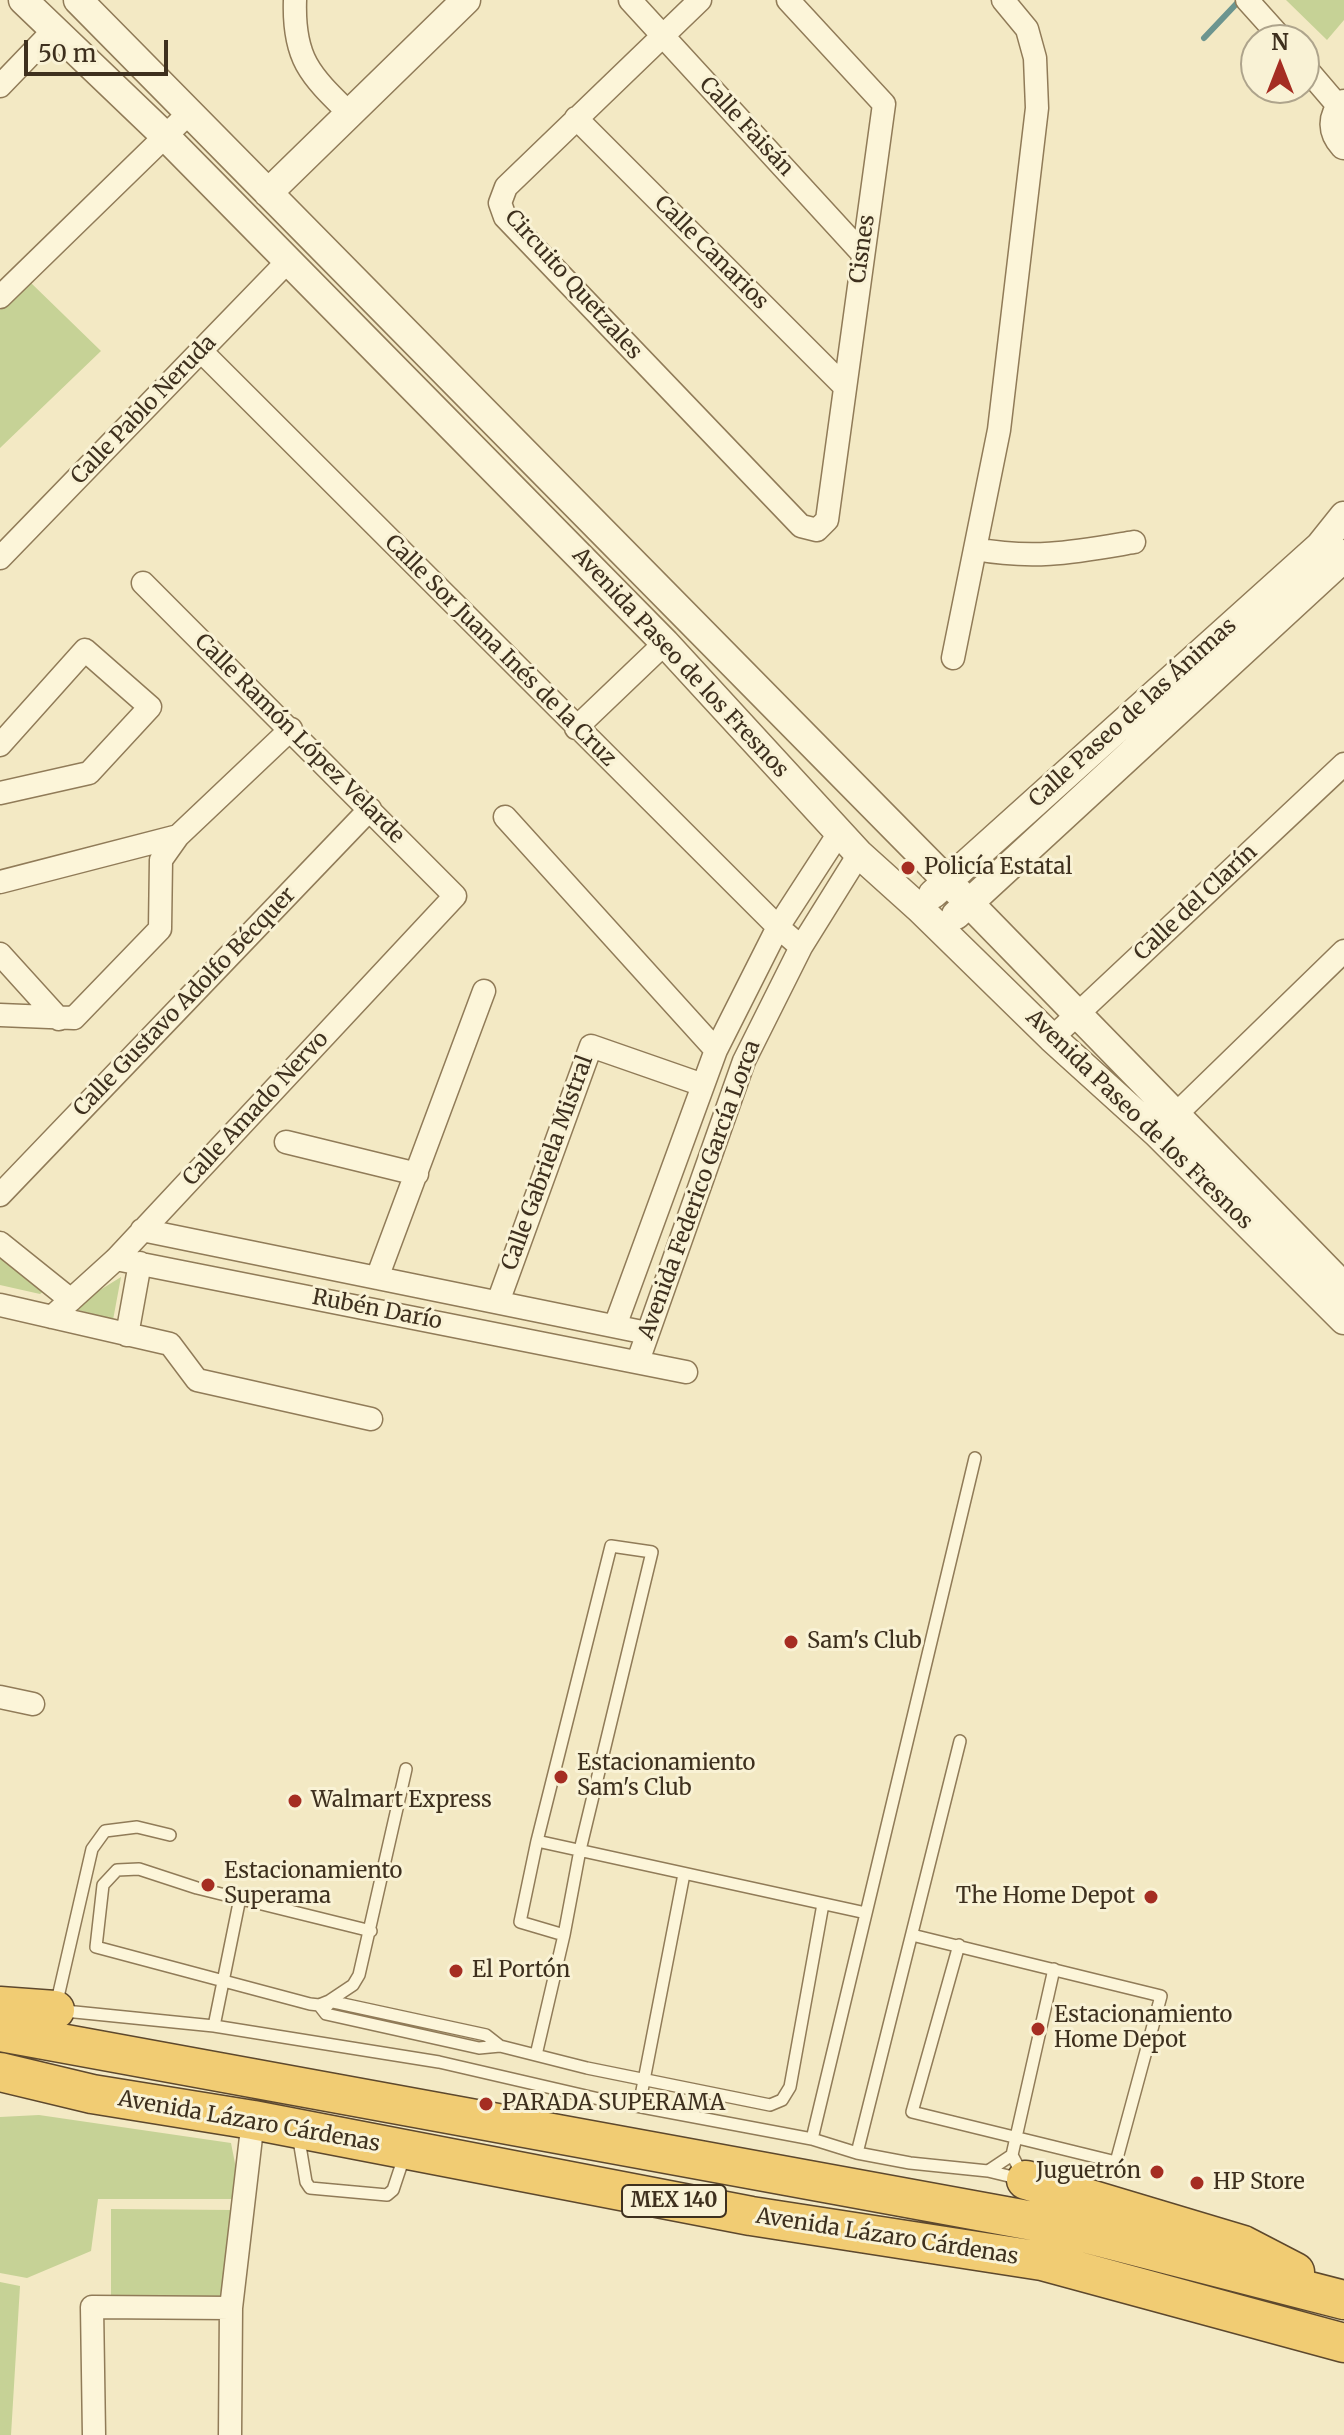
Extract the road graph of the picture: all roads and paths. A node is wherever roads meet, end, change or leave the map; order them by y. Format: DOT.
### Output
graph roads {
  1 [pos="23,0"];
  2 [pos="78,0"];
  3 [pos="295,0"];
  4 [pos="466,0"];
  5 [pos="630,0"];
  6 [pos="700,0"];
  7 [pos="788,0"];
  8 [pos="1003,0"];
  9 [pos="1252,6"];
  10 [pos="1268,24"];
  11 [pos="53,31"];
  12 [pos="662,37"];
  13 [pos="1320,83"];
  14 [pos="0,86"];
  15 [pos="1342,106"];
  16 [pos="188,114"];
  17 [pos="350,114"];
  18 [pos="576,118"];
  19 [pos="164,135"];
  20 [pos="1344,145"];
  21 [pos="268,193"];
  22 [pos="862,253"];
  23 [pos="287,262"];
  24 [pos="0,297"];
  25 [pos="202,352"];
  26 [pos="845,387"];
  27 [pos="1344,516"];
  28 [pos="817,530"];
  29 [pos="1134,542"];
  30 [pos="975,549"];
  31 [pos="1344,554"];
  32 [pos="0,558"];
  33 [pos="143,583"];
  34 [pos="665,643"];
  35 [pos="721,653"];
  36 [pos="953,658"];
  37 [pos="696,676"];
  38 [pos="576,728"];
  39 [pos="291,729"];
  40 [pos="0,745"];
  41 [pos="1343,768"];
  42 [pos="0,793"];
  43 [pos="370,809"];
  44 [pos="505,817"];
  45 [pos="839,833"];
  46 [pos="178,836"];
  47 [pos="859,854"];
  48 [pos="0,882"];
  49 [pos="946,882"];
  50 [pos="455,896"];
  51 [pos="969,903"];
  52 [pos="919,908"];
  53 [pos="778,927"];
  54 [pos="941,929"];
  55 [pos="801,947"];
  56 [pos="1344,951"];
  57 [pos="0,954"];
  58 [pos="484,991"];
  59 [pos="0,1015"];
  60 [pos="1076,1015"];
  61 [pos="59,1019"];
  62 [pos="1052,1038"];
  63 [pos="716,1050"];
  64 [pos="703,1085"];
  65 [pos="1166,1124"];
  66 [pos="286,1142"];
  67 [pos="417,1174"];
  68 [pos="0,1195"];
  69 [pos="142,1230"];
  70 [pos="0,1243"];
  71 [pos="116,1259"];
  72 [pos="140,1263"];
  73 [pos="377,1278"];
  74 [pos="1344,1287"];
  75 [pos="71,1300"];
  76 [pos="498,1302"];
  77 [pos="0,1305"];
  78 [pos="52,1317"];
  79 [pos="1344,1320"];
  80 [pos="615,1326"];
  81 [pos="647,1333"];
  82 [pos="127,1335"];
  83 [pos="638,1361"];
  84 [pos="686,1372"];
  85 [pos="371,1419"];
  86 [pos="975,1458"];
  87 [pos="0,1697"];
  88 [pos="33,1704"];
  89 [pos="960,1741"];
  90 [pos="406,1769"];
  91 [pos="170,1835"];
  92 [pos="537,1841"];
  93 [pos="580,1850"];
  94 [pos="684,1874"];
  95 [pos="240,1898"];
  96 [pos="823,1904"];
  97 [pos="866,1913"];
  98 [pos="371,1931"];
  99 [pos="564,1935"];
  100 [pos="912,1935"];
  101 [pos="959,1945"];
  102 [pos="1054,1969"];
  103 [pos="224,1981"];
  104 [pos="0,2006"];
  105 [pos="325,2007"];
  106 [pos="55,2010"];
  107 [pos="214,2026"];
  108 [pos="0,2032"];
  109 [pos="536,2055"];
  110 [pos="0,2060"];
  111 [pos="0,2072"];
  112 [pos="644,2079"];
  113 [pos="92,2094"];
  114 [pos="0,2095"];
  115 [pos="639,2106"];
  116 [pos="253,2120"];
  117 [pos="298,2129"];
  118 [pos="1016,2138"];
  119 [pos="812,2139"];
  120 [pos="406,2150"];
  121 [pos="857,2153"];
  122 [pos="1019,2168"];
  123 [pos="988,2171"];
  124 [pos="926,2201"];
  125 [pos="1344,2299"];
  126 [pos="231,2308"];
  127 [pos="1344,2343"];
  128 [pos="94,2435"];
  129 [pos="230,2435"];
  1 -- 11 [label="street, Avenida Paseo de los Fresnos"];
  2 -- 16 [label="street, Avenida Paseo de los Fresnos"];
  3 -- 17 [label="street"];
  4 -- 17 [label="street"];
  5 -- 12 [label="street, Calle Faisán"];
  6 -- 12 [label="street, Circuito Quetzales"];
  7 -- 22 [label="street, Cisnes"];
  8 -- 30 [label="street"];
  9 -- 10 [label="street"];
  11 -- 14 [label="street"];
  11 -- 19 [label="street, Avenida Paseo de los Fresnos"];
  12 -- 18 [label="street, Circuito Quetzales"];
  12 -- 22 [label="street, Calle Faisán"];
  13 -- 15 [label="street"];
  15 -- 20 [label="street"];
  16 -- 19 [label="street"];
  16 -- 21 [label="street, Avenida Paseo de los Fresnos"];
  17 -- 21 [label="street"];
  18 -- 26 [label="street, Calle Canarios"];
  18 -- 28 [label="street, Circuito Quetzales"];
  19 -- 23 [label="street, Avenida Paseo de los Fresnos"];
  19 -- 24 [label="street"];
  21 -- 35 [label="street, Avenida Paseo de los Fresnos"];
  22 -- 26 [label="street, Cisnes"];
  23 -- 25 [label="street, Calle Pablo Neruda"];
  23 -- 34 [label="street, Avenida Paseo de los Fresnos"];
  25 -- 32 [label="street, Calle Pablo Neruda"];
  25 -- 38 [label="street, Calle Sor Juana Inés de la Cruz"];
  26 -- 28 [label="street, Cisnes"];
  27 -- 49 [label="street, Calle Paseo de las Ánimas"];
  29 -- 30 [label="street"];
  30 -- 36 [label="street"];
  31 -- 51 [label="street, Calle Paseo de las Ánimas"];
  33 -- 39 [label="street, Calle Ramón López Velarde"];
  34 -- 37 [label="street, Avenida Paseo de los Fresnos"];
  34 -- 38 [label="street"];
  35 -- 37 [label="street"];
  35 -- 49 [label="street, Avenida Paseo de los Fresnos"];
  37 -- 45 [label="street, Avenida Paseo de los Fresnos"];
  38 -- 53 [label="street, Calle Sor Juana Inés de la Cruz"];
  39 -- 43 [label="street, Calle Ramón López Velarde"];
  39 -- 46 [label="street"];
  40 -- 42 [label="street"];
  41 -- 60 [label="street, Calle del Clarín"];
  43 -- 50 [label="street, Calle Ramón López Velarde"];
  43 -- 68 [label="street, Calle Gustavo Adolfo Bécquer"];
  44 -- 63 [label="street"];
  45 -- 47 [label="street, Avenida Paseo de los Fresnos"];
  45 -- 53 [label="street, Avenida Federico García Lorca"];
  46 -- 48 [label="street"];
  46 -- 61 [label="street"];
  47 -- 52 [label="street, Avenida Paseo de los Fresnos"];
  47 -- 55 [label="street, Avenida Federico García Lorca"];
  49 -- 51 [label="street, Avenida Paseo de los Fresnos"];
  49 -- 52 [label="street, Calle Paseo de las Ánimas"];
  50 -- 69 [label="street, Calle Amado Nervo"];
  51 -- 54 [label="street, Calle Paseo de las Ánimas"];
  51 -- 60 [label="street, Avenida Paseo de los Fresnos"];
  52 -- 54 [label="street, Avenida Paseo de los Fresnos"];
  53 -- 55 [label="street, Calle Sor Juana Inés de la Cruz"];
  53 -- 63 [label="street, Avenida Federico García Lorca"];
  54 -- 62 [label="street, Avenida Paseo de los Fresnos"];
  55 -- 81 [label="street, Avenida Federico García Lorca"];
  56 -- 65 [label="street"];
  57 -- 61 [label="street"];
  58 -- 67 [label="street"];
  59 -- 61 [label="street"];
  60 -- 62 [label="street, Calle del Clarín"];
  60 -- 65 [label="street, Avenida Paseo de los Fresnos"];
  62 -- 65 [label="street, Avenida Paseo de los Fresnos"];
  63 -- 64 [label="street, Avenida Federico García Lorca"];
  64 -- 76 [label="street, Calle Gabriela Mistral"];
  64 -- 80 [label="street, Avenida Federico García Lorca"];
  65 -- 74 [label="street, Avenida Paseo de los Fresnos"];
  65 -- 79 [label="street, Avenida Paseo de los Fresnos"];
  66 -- 67 [label="street"];
  67 -- 73 [label="street"];
  69 -- 71 [label="street, Calle Amado Nervo"];
  69 -- 73 [label="street, Rubén Darío"];
  70 -- 75 [label="street"];
  71 -- 72 [label="street, Rubén Darío"];
  71 -- 75 [label="street, Calle Amado Nervo"];
  72 -- 82 [label="street"];
  72 -- 83 [label="street, Rubén Darío"];
  73 -- 76 [label="street, Rubén Darío"];
  75 -- 78 [label="street, Calle Amado Nervo"];
  76 -- 80 [label="street, Rubén Darío"];
  77 -- 78 [label="street"];
  78 -- 82 [label="street"];
  80 -- 81 [label="street, Rubén Darío"];
  81 -- 83 [label="street, Avenida Federico García Lorca"];
  82 -- 85 [label="street"];
  83 -- 84 [label="street, Rubén Darío"];
  86 -- 97 [label="lane"];
  87 -- 88 [label="street"];
  89 -- 100 [label="lane"];
  90 -- 98 [label="lane"];
  91 -- 106 [label="lane"];
  92 -- 93 [label="lane"];
  92 -- 93 [label="lane"];
  92 -- 99 [label="lane"];
  93 -- 94 [label="lane"];
  93 -- 99 [label="lane"];
  94 -- 96 [label="lane"];
  94 -- 112 [label="lane"];
  95 -- 98 [label="lane"];
  95 -- 103 [label="lane"];
  95 -- 103 [label="lane"];
  96 -- 97 [label="lane"];
  96 -- 112 [label="lane"];
  97 -- 119 [label="lane"];
  98 -- 105 [label="lane"];
  99 -- 109 [label="lane"];
  100 -- 101 [label="lane"];
  100 -- 121 [label="lane"];
  101 -- 102 [label="lane"];
  101 -- 118 [label="lane"];
  102 -- 118 [label="lane"];
  102 -- 118 [label="lane"];
  103 -- 105 [label="lane"];
  103 -- 107 [label="lane"];
  104 -- 106 [label="highway"];
  105 -- 109 [label="lane"];
  106 -- 107 [label="lane"];
  107 -- 115 [label="lane"];
  108 -- 124 [label="highway, Avenida Lázaro Cárdenas / MEX 140"];
  109 -- 112 [label="lane"];
  110 -- 124 [label="highway"];
  111 -- 113 [label="highway, Avenida Lázaro Cárdenas / MEX 140"];
  112 -- 115 [label="lane"];
  113 -- 114 [label="highway"];
  113 -- 116 [label="highway, Avenida Lázaro Cárdenas / MEX 140"];
  115 -- 119 [label="lane"];
  116 -- 117 [label="highway, Avenida Lázaro Cárdenas / MEX 140"];
  116 -- 126 [label="street"];
  117 -- 120 [label="highway, Avenida Lázaro Cárdenas / MEX 140"];
  117 -- 120 [label="lane"];
  118 -- 122 [label="lane"];
  119 -- 121 [label="lane"];
  120 -- 127 [label="highway, Avenida Lázaro Cárdenas / MEX 140"];
  121 -- 123 [label="lane"];
  122 -- 123 [label="lane"];
  122 -- 123 [label="lane"];
  122 -- 125 [label="highway"];
  124 -- 125 [label="highway, Avenida Lázaro Cárdenas / MEX 140"];
  126 -- 128 [label="street"];
  126 -- 129 [label="street"];
}
